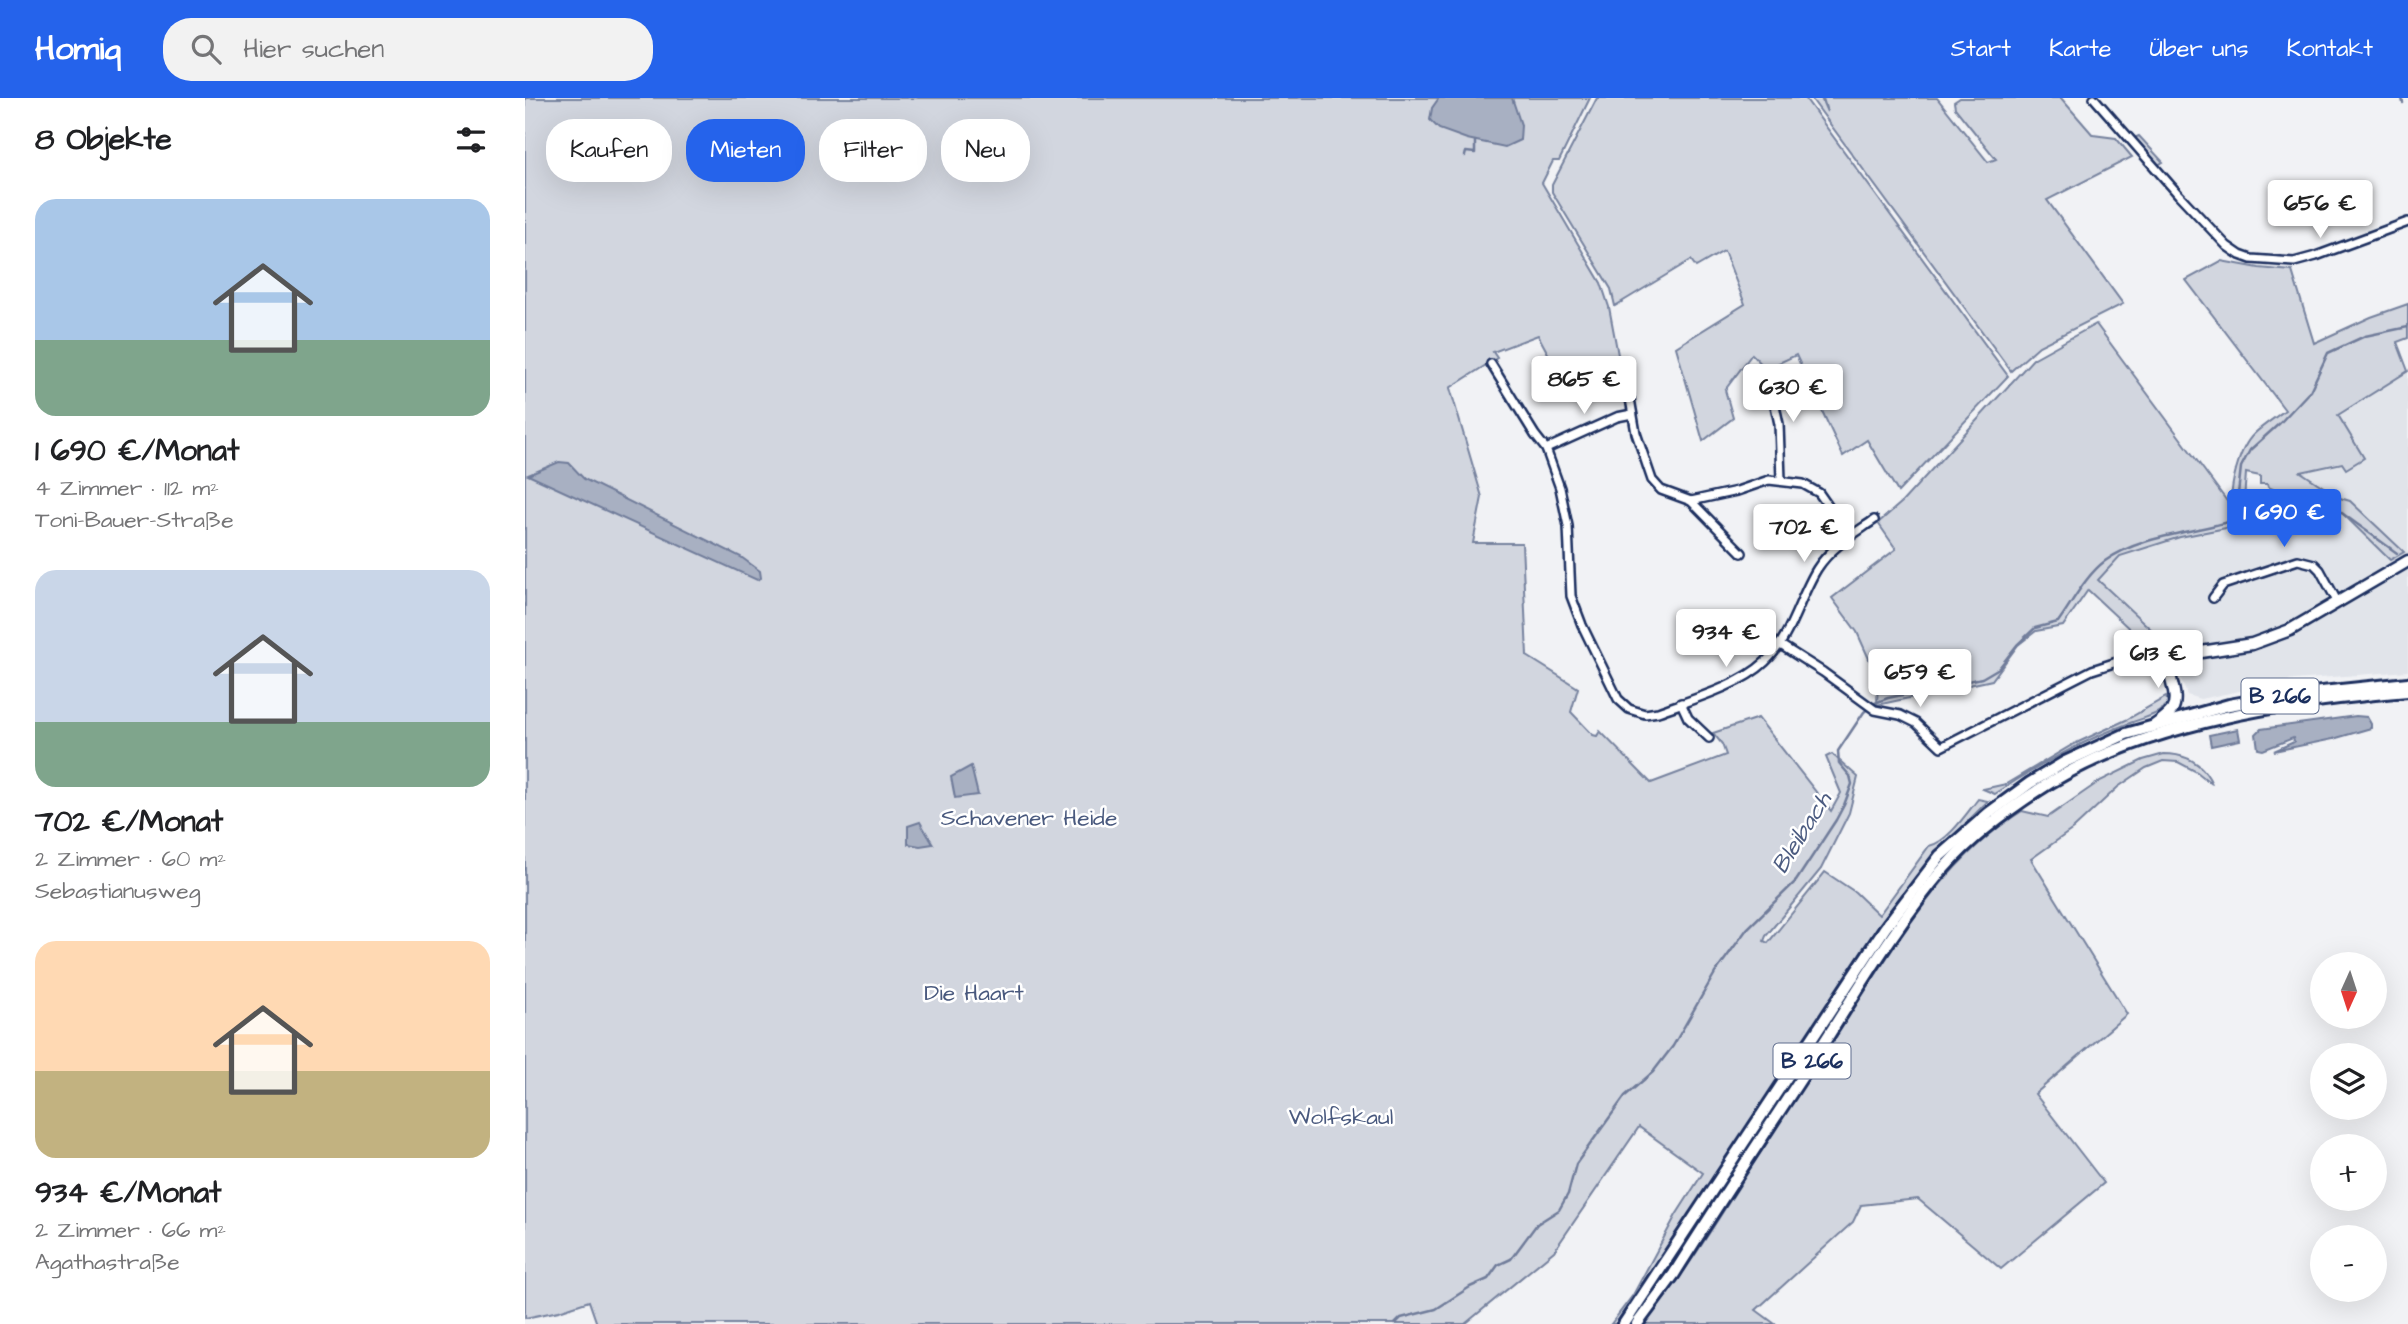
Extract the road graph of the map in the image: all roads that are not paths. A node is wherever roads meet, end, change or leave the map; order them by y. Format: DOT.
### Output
graph roads {
  1 [pos="2094,98"];
  2 [pos="2408,222"];
  3 [pos="1491,364"];
  4 [pos="1625,370"];
  5 [pos="1767,373"];
  6 [pos="1632,414"];
  7 [pos="1546,449"];
  8 [pos="1781,480"];
  9 [pos="1691,501"];
  10 [pos="1874,520"];
  11 [pos="1849,536"];
  12 [pos="1742,553"];
  13 [pos="2408,561"];
  14 [pos="2213,598"];
  15 [pos="2338,603"];
  16 [pos="1779,644"];
  17 [pos="2171,662"];
  18 [pos="2408,683"];
  19 [pos="2408,691"];
  20 [pos="1681,704"];
  21 [pos="2155,726"];
  22 [pos="1709,738"];
  23 [pos="1624,1324"];
  24 [pos="1637,1324"];
  1 -- 2 [label="street"];
  3 -- 7 [label="street"];
  4 -- 6 [label="street"];
  5 -- 8 [label="street"];
  6 -- 7 [label="street"];
  6 -- 9 [label="street"];
  7 -- 20 [label="street"];
  8 -- 9 [label="street"];
  8 -- 11 [label="street"];
  9 -- 12 [label="street"];
  10 -- 11 [label="street"];
  11 -- 16 [label="street"];
  13 -- 15 [label="street"];
  14 -- 15 [label="street"];
  15 -- 17 [label="street"];
  16 -- 17 [label="street"];
  16 -- 20 [label="street"];
  17 -- 21 [label="street"];
  18 -- 21 [label="main road, B 266"];
  19 -- 24 [label="main road, B 266"];
  20 -- 22 [label="street"];
  21 -- 23 [label="main road, B 266"];
}
